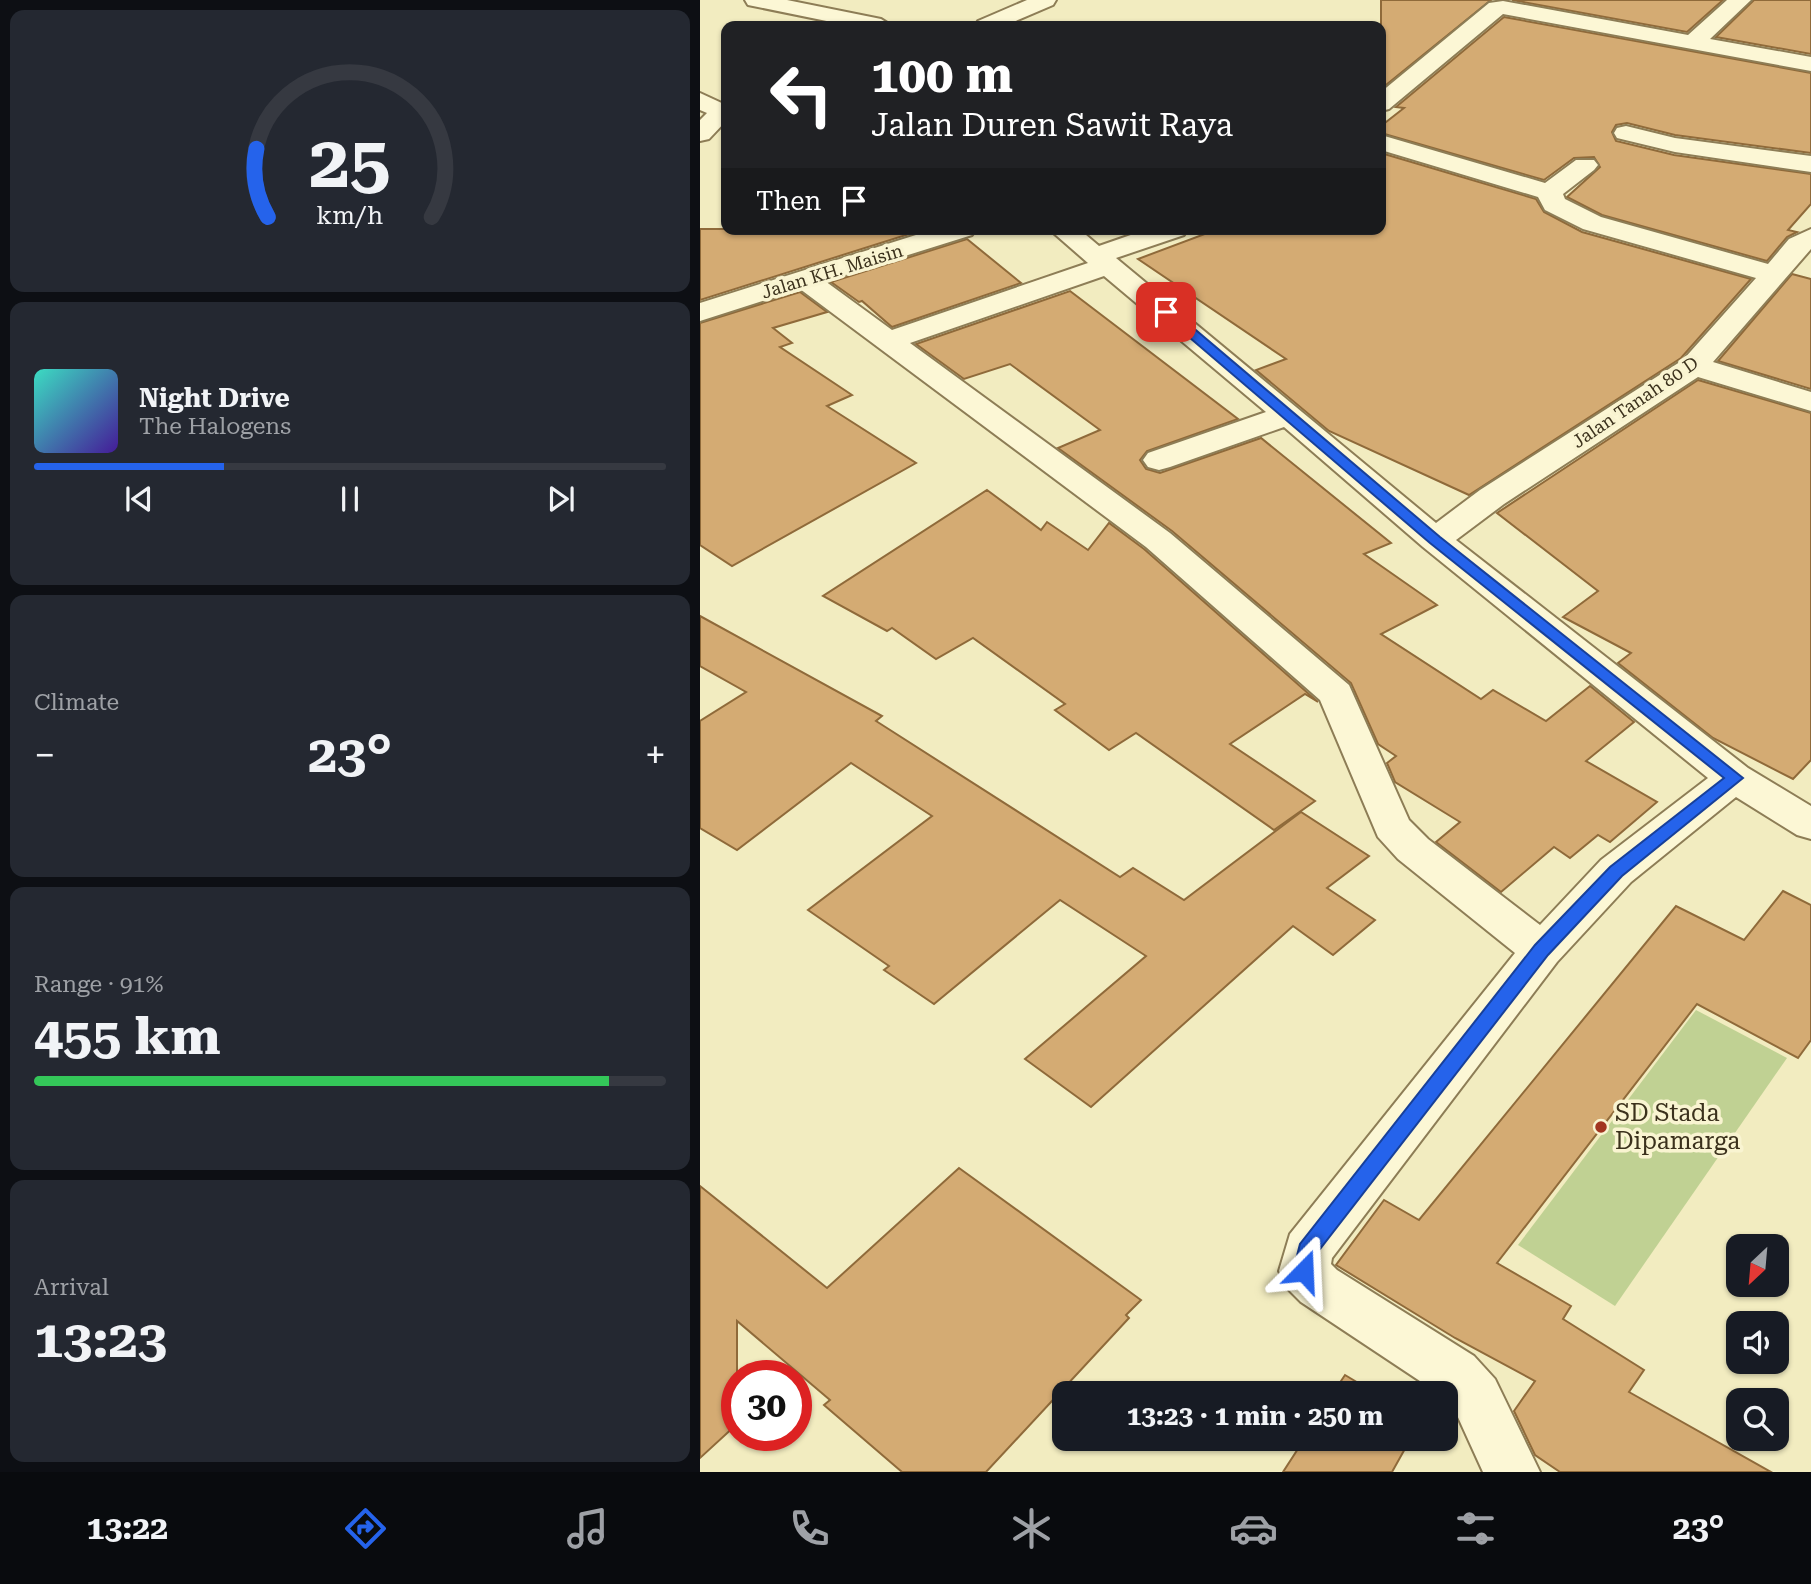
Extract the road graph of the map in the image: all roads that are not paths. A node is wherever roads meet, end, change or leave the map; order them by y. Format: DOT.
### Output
graph roads {
  1 [pos="761,0"];
  2 [pos="1045,0"];
  3 [pos="1740,0"];
  4 [pos="858,21"];
  5 [pos="997,21"];
  6 [pos="1694,41"];
  7 [pos="1811,64"];
  8 [pos="700,100"];
  9 [pos="1386,100"];
  10 [pos="721,111"];
  11 [pos="721,113"];
  12 [pos="1626,133"];
  13 [pos="700,134"];
  14 [pos="1386,143"];
  15 [pos="1811,164"];
  16 [pos="1585,165"];
  17 [pos="1549,192"];
  18 [pos="944,235"];
  19 [pos="1070,235"];
  20 [pos="1161,235"];
  21 [pos="1811,237"];
  22 [pos="1104,260"];
  23 [pos="1773,274"];
  24 [pos="804,279"];
  25 [pos="700,312"];
  26 [pos="887,341"];
  27 [pos="1694,366"];
  28 [pos="1811,402"];
  29 [pos="1287,415"];
  30 [pos="1159,460"];
  31 [pos="1435,540"];
  32 [pos="1734,778"];
  33 [pos="1811,825"];
  34 [pos="1542,950"];
  35 [pos="1512,1472"];
  1 -- 4 [label="street"];
  2 -- 5 [label="street"];
  3 -- 6 [label="street"];
  6 -- 7 [label="street"];
  6 -- 9 [label="street"];
  8 -- 10 [label="street"];
  11 -- 13 [label="street"];
  12 -- 15 [label="street"];
  14 -- 17 [label="street"];
  16 -- 17 [label="street"];
  17 -- 23 [label="street"];
  18 -- 24 [label="street, Jalan KH. Maisin"];
  19 -- 22 [label="street"];
  20 -- 22 [label="street"];
  21 -- 23 [label="street, Jalan Tanah 80 D"];
  22 -- 26 [label="street"];
  22 -- 29 [label="street"];
  23 -- 27 [label="street, Jalan Tanah 80 D"];
  24 -- 25 [label="street, Jalan KH. Maisin"];
  24 -- 26 [label="street"];
  26 -- 34 [label="street"];
  27 -- 28 [label="street"];
  27 -- 31 [label="street, Jalan Tanah 80 D"];
  29 -- 30 [label="street"];
  29 -- 31 [label="street"];
  31 -- 32 [label="street"];
  32 -- 33 [label="street"];
  32 -- 34 [label="street"];
  34 -- 35 [label="street"];
}
